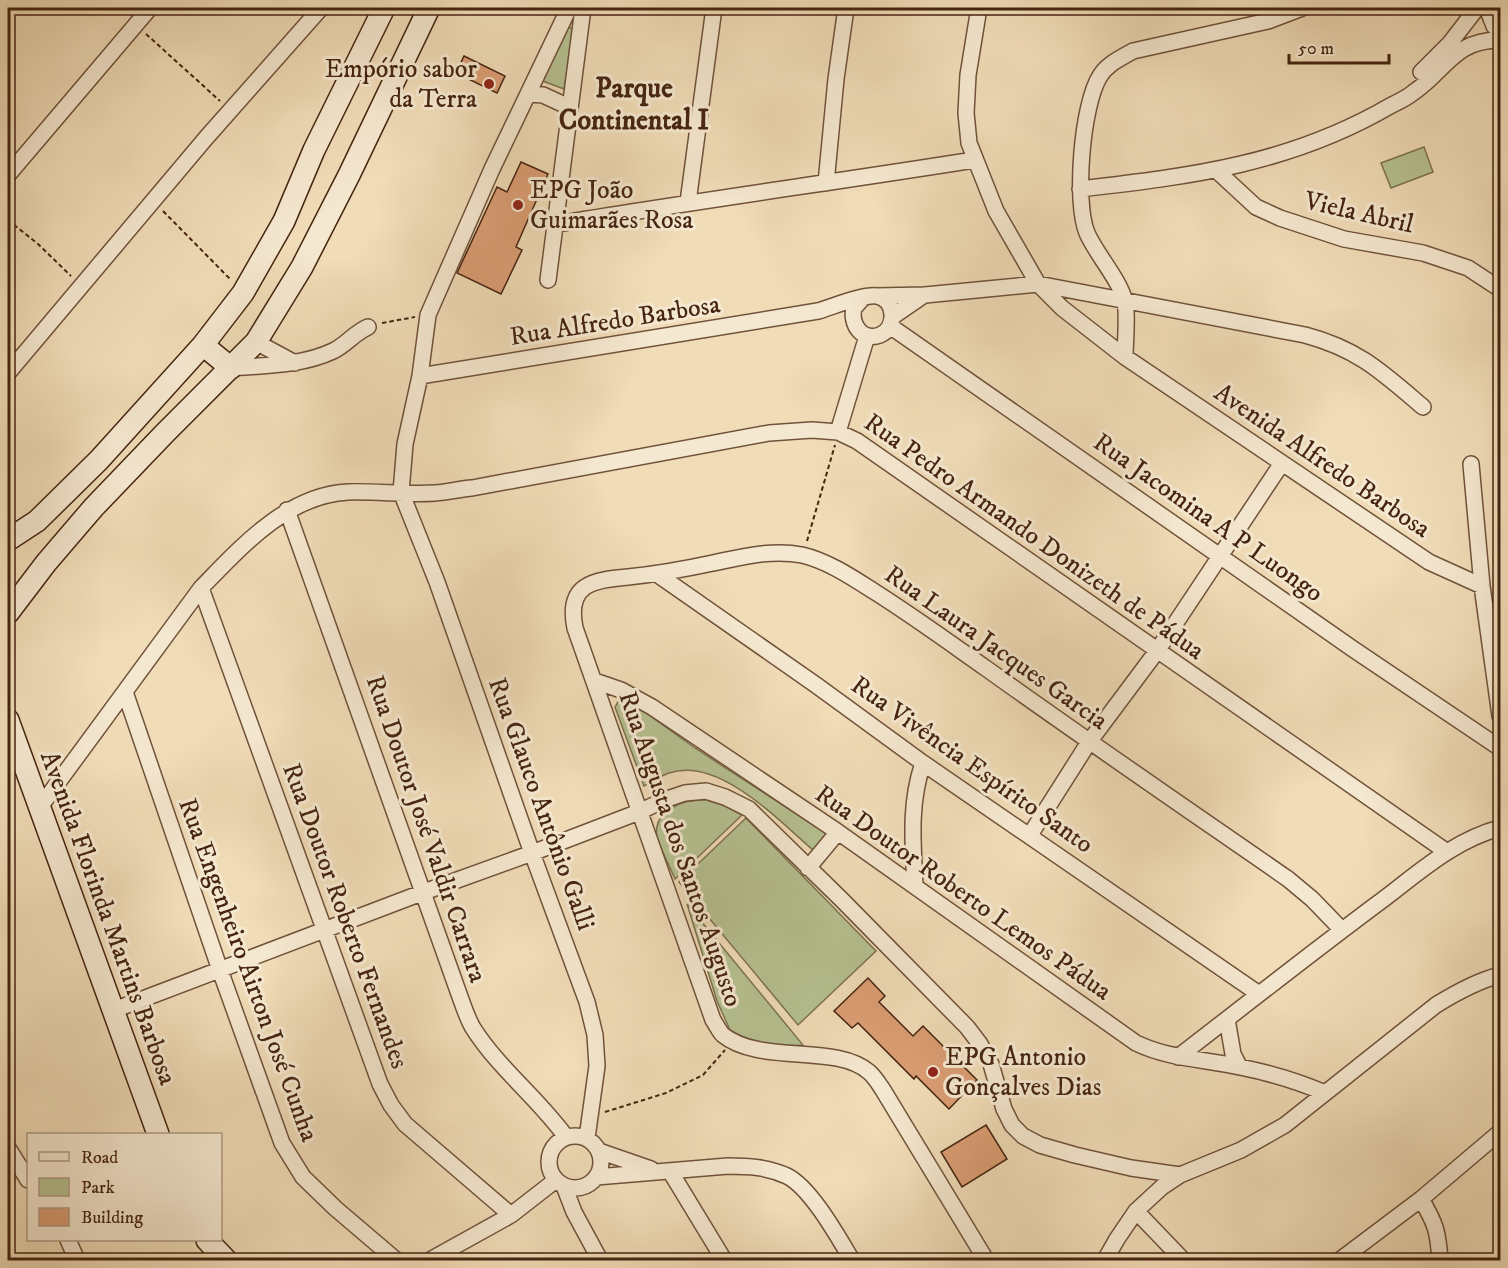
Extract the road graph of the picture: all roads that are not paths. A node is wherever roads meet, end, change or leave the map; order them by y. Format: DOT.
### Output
graph roads {
  1 [pos="150,8"];
  2 [pos="321,8"];
  3 [pos="429,8"];
  4 [pos="569,8"];
  5 [pos="583,8"];
  6 [pos="714,8"];
  7 [pos="846,8"];
  8 [pos="979,8"];
  9 [pos="989,8"];
  10 [pos="1302,8"];
  11 [pos="1478,8"];
  12 [pos="1487,8"];
  13 [pos="378,11"];
  14 [pos="976,24"];
  15 [pos="1500,32"];
  16 [pos="1500,40"];
  17 [pos="1412,88"];
  18 [pos="529,94"];
  19 [pos="569,107"];
  20 [pos="974,160"];
  21 [pos="1216,170"];
  22 [pos="8,175"];
  23 [pos="826,183"];
  24 [pos="1080,189"];
  25 [pos="688,202"];
  26 [pos="557,224"];
  27 [pos="548,280"];
  28 [pos="1038,284"];
  29 [pos="1500,288"];
  30 [pos="925,295"];
  31 [pos="869,297"];
  32 [pos="1125,302"];
  33 [pos="818,311"];
  34 [pos="891,322"];
  35 [pos="853,323"];
  36 [pos="368,327"];
  37 [pos="867,336"];
  38 [pos="256,342"];
  39 [pos="197,351"];
  40 [pos="1125,357"];
  41 [pos="295,363"];
  42 [pos="8,374"];
  43 [pos="224,374"];
  44 [pos="420,376"];
  45 [pos="1423,407"];
  46 [pos="838,432"];
  47 [pos="1282,463"];
  48 [pos="1471,464"];
  49 [pos="401,492"];
  50 [pos="287,510"];
  51 [pos="8,540"];
  52 [pos="1220,557"];
  53 [pos="657,574"];
  54 [pos="1482,586"];
  55 [pos="201,588"];
  56 [pos="577,595"];
  57 [pos="8,613"];
  58 [pos="1157,651"];
  59 [pos="595,681"];
  60 [pos="125,692"];
  61 [pos="1500,716"];
  62 [pos="8,720"];
  63 [pos="1089,742"];
  64 [pos="1500,748"];
  65 [pos="923,763"];
  66 [pos="40,807"];
  67 [pos="645,809"];
  68 [pos="1500,828"];
  69 [pos="838,832"];
  70 [pos="1030,835"];
  71 [pos="1447,852"];
  72 [pos="531,854"];
  73 [pos="808,868"];
  74 [pos="915,886"];
  75 [pos="424,892"];
  76 [pos="324,930"];
  77 [pos="1342,930"];
  78 [pos="220,970"];
  79 [pos="1500,975"];
  80 [pos="1259,994"];
  81 [pos="114,1010"];
  82 [pos="1227,1019"];
  83 [pos="1178,1057"];
  84 [pos="1239,1066"];
  85 [pos="1325,1093"];
  86 [pos="1500,1132"];
  87 [pos="158,1133"];
  88 [pos="566,1137"];
  89 [pos="587,1138"];
  90 [pos="8,1148"];
  91 [pos="599,1151"];
  92 [pos="664,1171"];
  93 [pos="1180,1175"];
  94 [pos="596,1177"];
  95 [pos="27,1178"];
  96 [pos="560,1183"];
  97 [pos="1421,1199"];
  98 [pos="1136,1211"];
  99 [pos="511,1215"];
  100 [pos="69,1241"];
  101 [pos="209,1241"];
  102 [pos="77,1260"];
  103 [pos="226,1260"];
  104 [pos="396,1260"];
  105 [pos="430,1260"];
  106 [pos="600,1260"];
  107 [pos="724,1260"];
  108 [pos="852,1260"];
  109 [pos="986,1260"];
  110 [pos="1105,1260"];
  111 [pos="1183,1260"];
  112 [pos="1340,1260"];
  113 [pos="1440,1260"];
  1 -- 22 [label="street"];
  2 -- 42 [label="street"];
  3 -- 38 [label="main road"];
  4 -- 18 [label="street"];
  5 -- 19 [label="street"];
  6 -- 25 [label="street"];
  7 -- 23 [label="street"];
  8 -- 14 [label="street, Avenida Alfredo Barbosa"];
  9 -- 14 [label="street"];
  10 -- 24 [label="street"];
  11 -- 17 [label="street"];
  12 -- 15 [label="street"];
  13 -- 39 [label="main road"];
  14 -- 20 [label="street, Avenida Alfredo Barbosa"];
  16 -- 17 [label="street"];
  17 -- 21 [label="street"];
  18 -- 19 [label="street"];
  18 -- 44 [label="street"];
  19 -- 26 [label="street"];
  20 -- 23 [label="street"];
  20 -- 28 [label="street, Avenida Alfredo Barbosa"];
  21 -- 24 [label="street"];
  21 -- 29 [label="street, Viela Abril"];
  23 -- 25 [label="street"];
  24 -- 32 [label="street"];
  25 -- 26 [label="street"];
  26 -- 27 [label="street"];
  28 -- 30 [label="street, Rua Alfredo Barbosa"];
  28 -- 32 [label="street, Rua Alfredo Barbosa"];
  28 -- 40 [label="street, Avenida Alfredo Barbosa"];
  30 -- 31 [label="street, Rua Alfredo Barbosa"];
  30 -- 34 [label="street, Rua Alfredo Barbosa"];
  31 -- 33 [label="street, Rua Alfredo Barbosa"];
  31 -- 34 [label="street"];
  31 -- 35 [label="street"];
  32 -- 40 [label="street"];
  32 -- 45 [label="street, Rua Alfredo Barbosa"];
  33 -- 35 [label="street, Rua Alfredo Barbosa"];
  33 -- 44 [label="street, Rua Alfredo Barbosa"];
  34 -- 37 [label="street"];
  34 -- 52 [label="street, Rua Jacomina A P Luongo"];
  35 -- 37 [label="street"];
  36 -- 41 [label="street"];
  37 -- 46 [label="street"];
  38 -- 41 [label="street"];
  38 -- 43 [label="main road"];
  39 -- 43 [label="main road"];
  39 -- 51 [label="main road"];
  40 -- 47 [label="street, Avenida Alfredo Barbosa"];
  41 -- 43 [label="street"];
  43 -- 57 [label="main road"];
  44 -- 49 [label="street"];
  46 -- 49 [label="street, Rua Pedro Armando Donizeth de Pádua"];
  46 -- 58 [label="street, Rua Pedro Armando Donizeth de Pádua"];
  47 -- 52 [label="street"];
  47 -- 54 [label="street, Avenida Alfredo Barbosa"];
  48 -- 54 [label="street"];
  49 -- 50 [label="street"];
  49 -- 72 [label="street, Rua Glauco Antônio Galli"];
  50 -- 55 [label="street"];
  50 -- 75 [label="street, Rua Doutor José Valdir Carrara"];
  52 -- 58 [label="street"];
  52 -- 64 [label="street, Rua Jacomina A P Luongo"];
  53 -- 56 [label="street, Rua Laura Jacques Garcia"];
  53 -- 63 [label="street, Rua Laura Jacques Garcia"];
  53 -- 65 [label="street, Rua Vivência Espírito Santo"];
  54 -- 61 [label="street"];
  55 -- 60 [label="street"];
  55 -- 76 [label="street, Rua Doutor Roberto Fernandes"];
  56 -- 59 [label="street, Rua Augusta dos Santos Augusto"];
  58 -- 63 [label="street"];
  58 -- 71 [label="street, Rua Pedro Armando Donizeth de Pádua"];
  59 -- 67 [label="street, Rua Augusta dos Santos Augusto"];
  59 -- 69 [label="street, Rua Doutor Roberto Lemos Pádua"];
  60 -- 66 [label="street"];
  60 -- 78 [label="street, Rua Engenheiro Airton José Cunha"];
  62 -- 66 [label="main road, Avenida Florinda Martins Barbosa"];
  63 -- 70 [label="street"];
  63 -- 77 [label="street, Rua Laura Jacques Garcia"];
  65 -- 70 [label="street, Rua Vivência Espírito Santo"];
  65 -- 74 [label="street"];
  66 -- 81 [label="main road, Avenida Florinda Martins Barbosa"];
  67 -- 72 [label="street"];
  67 -- 73 [label="street"];
  67 -- 109 [label="street, Rua Augusta dos Santos Augusto"];
  68 -- 71 [label="street"];
  69 -- 73 [label="street"];
  69 -- 74 [label="street, Rua Doutor Roberto Lemos Pádua"];
  70 -- 80 [label="street, Rua Vivência Espírito Santo"];
  71 -- 77 [label="street"];
  72 -- 75 [label="street"];
  72 -- 89 [label="street, Rua Glauco Antônio Galli"];
  73 -- 93 [label="street"];
  74 -- 83 [label="street, Rua Doutor Roberto Lemos Pádua"];
  75 -- 76 [label="street"];
  75 -- 88 [label="street, Rua Doutor José Valdir Carrara"];
  76 -- 78 [label="street"];
  76 -- 99 [label="street, Rua Doutor Roberto Fernandes"];
  77 -- 80 [label="street"];
  78 -- 81 [label="street"];
  78 -- 104 [label="street, Rua Engenheiro Airton José Cunha"];
  79 -- 85 [label="street"];
  80 -- 82 [label="street"];
  81 -- 87 [label="main road, Avenida Florinda Martins Barbosa"];
  82 -- 83 [label="street"];
  82 -- 84 [label="street"];
  83 -- 84 [label="street, Rua Doutor Roberto Lemos Pádua"];
  84 -- 85 [label="street, Rua Doutor Roberto Lemos Pádua"];
  85 -- 93 [label="street"];
  86 -- 97 [label="street"];
  88 -- 89 [label="street"];
  88 -- 96 [label="street"];
  89 -- 91 [label="street"];
  90 -- 95 [label="street"];
  91 -- 92 [label="street"];
  91 -- 94 [label="street"];
  92 -- 94 [label="street"];
  92 -- 107 [label="street"];
  92 -- 108 [label="street"];
  93 -- 98 [label="street"];
  94 -- 96 [label="street"];
  96 -- 99 [label="street"];
  96 -- 106 [label="street"];
  97 -- 112 [label="street"];
  97 -- 113 [label="street"];
  98 -- 110 [label="street"];
  98 -- 111 [label="street"];
  99 -- 105 [label="street"];
  100 -- 102 [label="street"];
  101 -- 103 [label="main road"];
}
